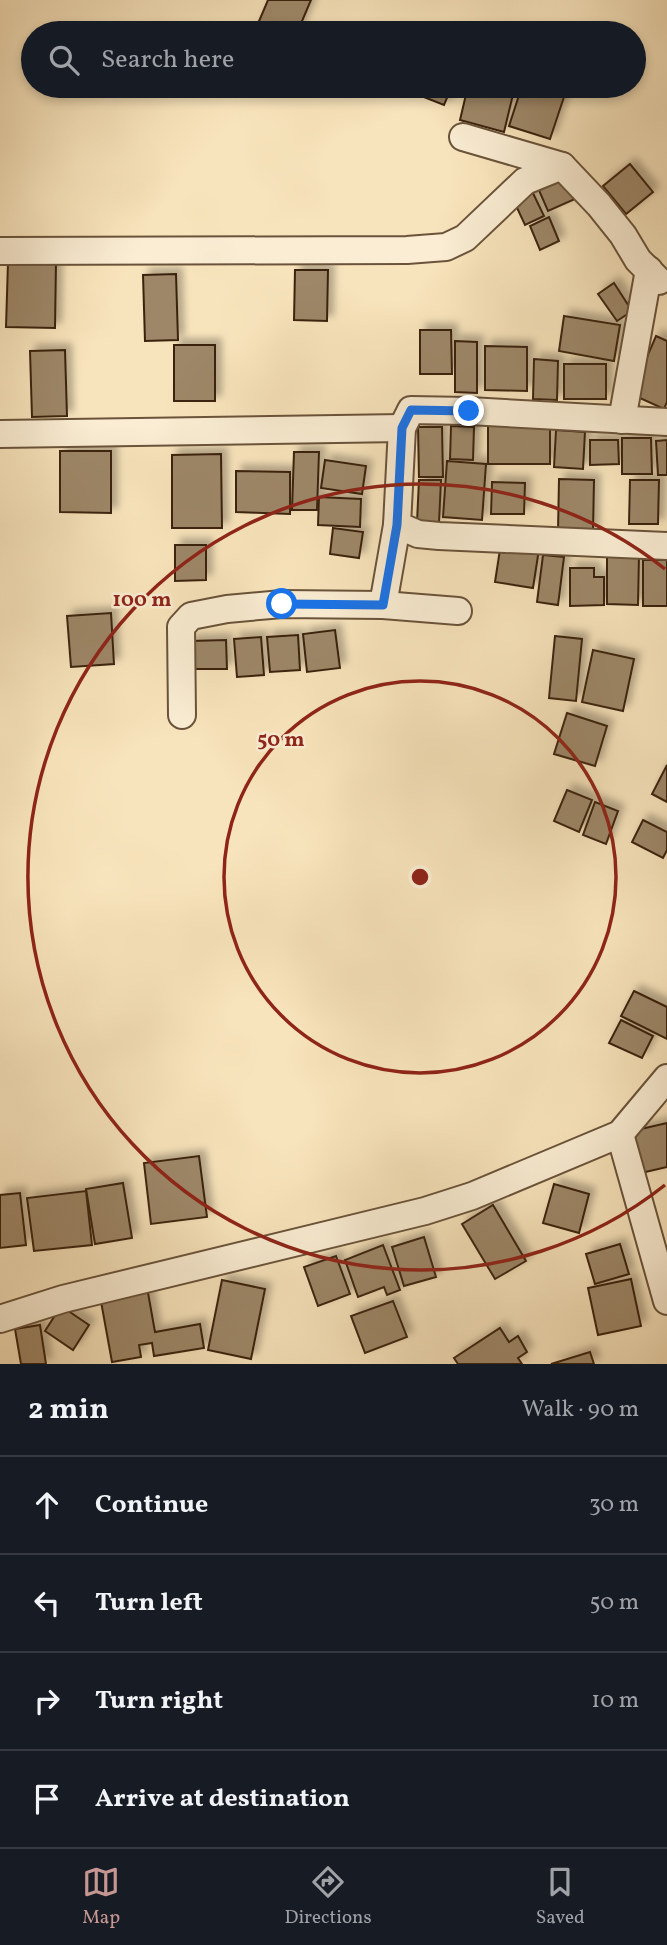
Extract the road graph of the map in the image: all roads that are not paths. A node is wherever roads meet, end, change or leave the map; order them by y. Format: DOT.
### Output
graph roads {
  1 [pos="463,137"];
  2 [pos="562,166"];
  3 [pos="0,251"];
  4 [pos="661,281"];
  5 [pos="622,420"];
  6 [pos="667,422"];
  7 [pos="402,428"];
  8 [pos="0,434"];
  9 [pos="397,525"];
  10 [pos="667,546"];
  11 [pos="383,605"];
  12 [pos="458,611"];
  13 [pos="181,715"];
  14 [pos="665,1082"];
  15 [pos="620,1134"];
  16 [pos="667,1301"];
  17 [pos="0,1319"];
  1 -- 2 [label="street"];
  2 -- 3 [label="street"];
  2 -- 4 [label="street"];
  4 -- 5 [label="street"];
  5 -- 6 [label="street"];
  5 -- 7 [label="street"];
  7 -- 8 [label="street"];
  7 -- 9 [label="street"];
  9 -- 10 [label="street"];
  9 -- 11 [label="street"];
  11 -- 12 [label="street"];
  11 -- 13 [label="street"];
  14 -- 15 [label="street"];
  15 -- 16 [label="street"];
  15 -- 17 [label="street"];
}
